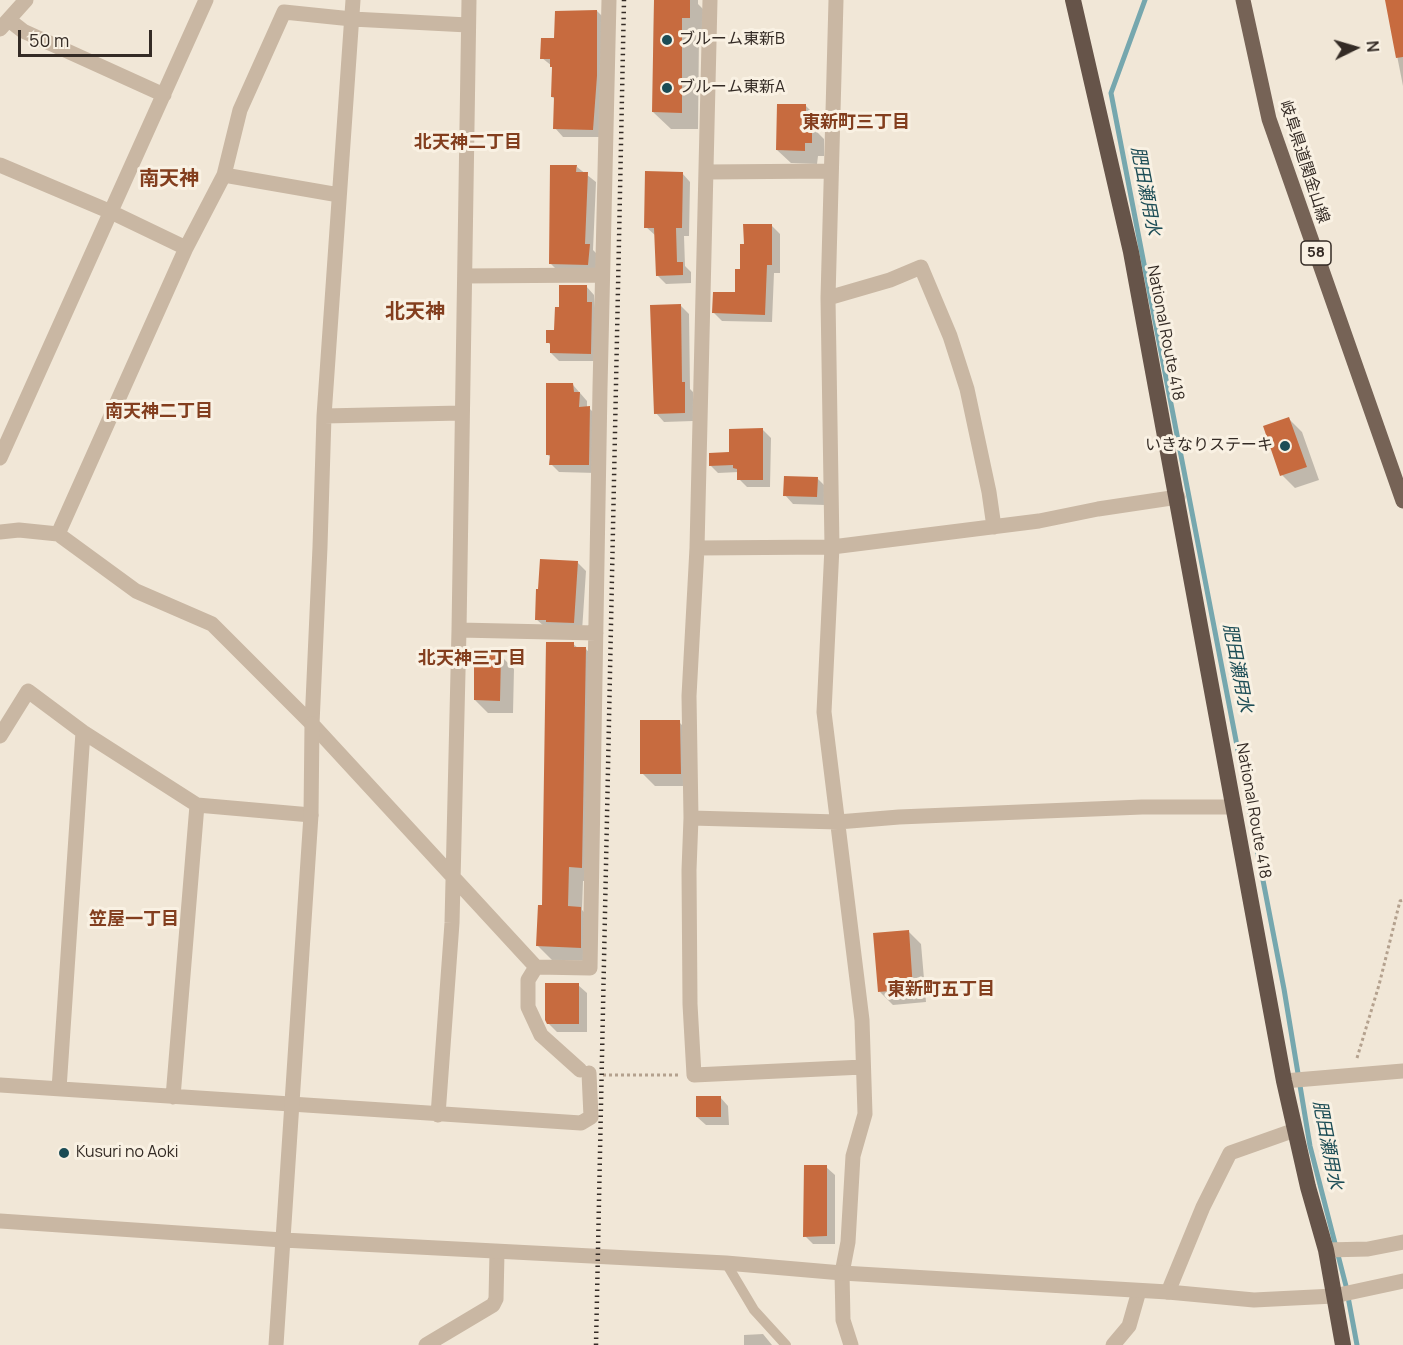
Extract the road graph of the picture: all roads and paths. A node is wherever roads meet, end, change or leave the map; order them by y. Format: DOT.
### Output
graph roads {
  1 [pos="26,0"];
  2 [pos="206,0"];
  3 [pos="353,0"];
  4 [pos="469,0"];
  5 [pos="609,0"];
  6 [pos="710,0"];
  7 [pos="836,0"];
  8 [pos="1073,0"];
  9 [pos="1243,0"];
  10 [pos="352,19"];
  11 [pos="4,25"];
  12 [pos="468,25"];
  13 [pos="164,95"];
  14 [pos="0,165"];
  15 [pos="831,171"];
  16 [pos="707,172"];
  17 [pos="224,175"];
  18 [pos="339,195"];
  19 [pos="111,212"];
  20 [pos="186,248"];
  21 [pos="602,275"];
  22 [pos="465,276"];
  23 [pos="828,298"];
  24 [pos="462,413"];
  25 [pos="324,416"];
  26 [pos="0,458"];
  27 [pos="1178,497"];
  28 [pos="1403,501"];
  29 [pos="994,527"];
  30 [pos="0,532"];
  31 [pos="58,534"];
  32 [pos="832,547"];
  33 [pos="697,548"];
  34 [pos="459,630"];
  35 [pos="596,633"];
  36 [pos="312,724"];
  37 [pos="83,732"];
  38 [pos="0,736"];
  39 [pos="197,805"];
  40 [pos="1234,807"];
  41 [pos="311,815"];
  42 [pos="691,818"];
  43 [pos="838,822"];
  44 [pos="452,876"];
  45 [pos="1403,900"];
  46 [pos="536,967"];
  47 [pos="863,1067"];
  48 [pos="1403,1071"];
  49 [pos="585,1072"];
  50 [pos="694,1075"];
  51 [pos="1351,1076"];
  52 [pos="1284,1081"];
  53 [pos="0,1085"];
  54 [pos="59,1089"];
  55 [pos="173,1097"];
  56 [pos="292,1104"];
  57 [pos="438,1115"];
  58 [pos="1295,1130"];
  59 [pos="0,1221"];
  60 [pos="282,1240"];
  61 [pos="1403,1242"];
  62 [pos="1326,1250"];
  63 [pos="496,1253"];
  64 [pos="726,1263"];
  65 [pos="842,1273"];
  66 [pos="1403,1281"];
  67 [pos="1139,1291"];
  68 [pos="1168,1292"];
  69 [pos="1334,1296"];
  70 [pos="276,1345"];
  71 [pos="426,1345"];
  72 [pos="786,1345"];
  73 [pos="851,1345"];
  74 [pos="1113,1345"];
  75 [pos="1342,1345"];
  1 -- 11 [label="street"];
  2 -- 13 [label="street"];
  3 -- 10 [label="street"];
  4 -- 12 [label="street"];
  5 -- 21 [label="street"];
  6 -- 16 [label="street"];
  7 -- 15 [label="street"];
  8 -- 27 [label="highway, National Route 418"];
  9 -- 28 [label="main road, 岐阜県道関金山線 / 58"];
  10 -- 12 [label="street"];
  10 -- 17 [label="street"];
  10 -- 18 [label="street"];
  11 -- 13 [label="street"];
  12 -- 22 [label="street"];
  13 -- 19 [label="street"];
  14 -- 19 [label="street"];
  15 -- 16 [label="street"];
  15 -- 23 [label="street"];
  16 -- 33 [label="street"];
  17 -- 18 [label="street"];
  17 -- 20 [label="street"];
  18 -- 25 [label="street"];
  19 -- 20 [label="street"];
  19 -- 26 [label="street"];
  20 -- 31 [label="street"];
  21 -- 22 [label="street"];
  21 -- 35 [label="street"];
  22 -- 24 [label="street"];
  23 -- 29 [label="street"];
  23 -- 32 [label="street"];
  24 -- 25 [label="street"];
  24 -- 34 [label="street"];
  25 -- 36 [label="street"];
  27 -- 29 [label="street"];
  27 -- 40 [label="highway, National Route 418"];
  29 -- 32 [label="street"];
  30 -- 31 [label="street"];
  31 -- 36 [label="street"];
  32 -- 33 [label="street"];
  32 -- 43 [label="street"];
  33 -- 42 [label="street"];
  34 -- 35 [label="street"];
  34 -- 44 [label="street"];
  35 -- 46 [label="street"];
  36 -- 41 [label="street"];
  36 -- 44 [label="street"];
  37 -- 38 [label="street"];
  37 -- 39 [label="street"];
  37 -- 54 [label="street"];
  39 -- 41 [label="street"];
  39 -- 55 [label="street"];
  40 -- 43 [label="street"];
  40 -- 52 [label="highway, National Route 418"];
  41 -- 56 [label="street"];
  42 -- 43 [label="street"];
  42 -- 50 [label="street"];
  43 -- 47 [label="street"];
  44 -- 46 [label="street"];
  44 -- 57 [label="street"];
  45 -- 51 [label="path"];
  46 -- 49 [label="street"];
  47 -- 50 [label="street"];
  47 -- 65 [label="street"];
  48 -- 51 [label="street"];
  49 -- 50 [label="path"];
  49 -- 57 [label="street"];
  51 -- 52 [label="street"];
  52 -- 58 [label="highway, National Route 418"];
  53 -- 54 [label="street"];
  54 -- 55 [label="street"];
  55 -- 56 [label="street"];
  56 -- 57 [label="street"];
  56 -- 60 [label="street"];
  58 -- 62 [label="highway, National Route 418"];
  58 -- 68 [label="street"];
  59 -- 60 [label="street"];
  60 -- 63 [label="street"];
  60 -- 70 [label="street"];
  61 -- 62 [label="street"];
  62 -- 69 [label="highway, National Route 418"];
  63 -- 64 [label="street"];
  63 -- 71 [label="street"];
  64 -- 65 [label="street"];
  64 -- 72 [label="lane"];
  65 -- 67 [label="street"];
  65 -- 73 [label="street"];
  66 -- 69 [label="street"];
  67 -- 68 [label="street"];
  67 -- 74 [label="street"];
  68 -- 69 [label="street"];
  69 -- 75 [label="highway, National Route 418"];
}
